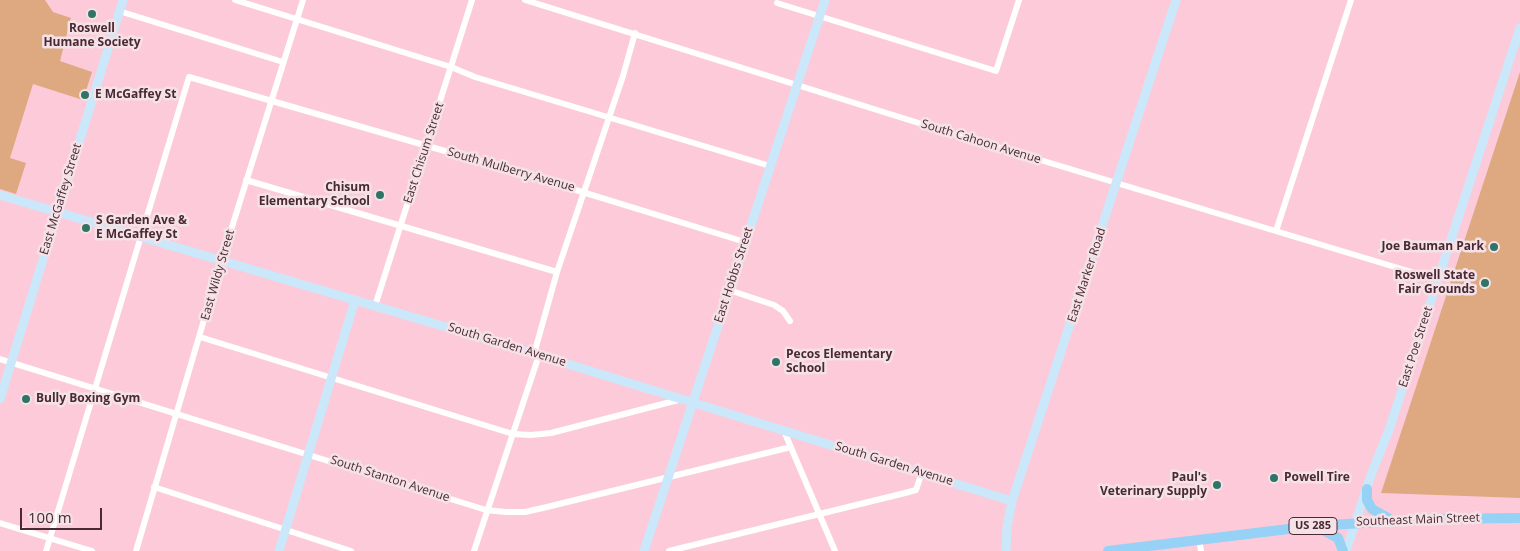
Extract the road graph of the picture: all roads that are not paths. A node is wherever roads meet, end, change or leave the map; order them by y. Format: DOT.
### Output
graph roads {
  1 [pos="123,0"];
  2 [pos="235,0"];
  3 [pos="303,0"];
  4 [pos="472,0"];
  5 [pos="525,0"];
  6 [pos="825,0"];
  7 [pos="1019,0"];
  8 [pos="1176,0"];
  9 [pos="1351,0"];
  10 [pos="776,3"];
  11 [pos="119,11"];
  12 [pos="819,16"];
  13 [pos="297,19"];
  14 [pos="1520,28"];
  15 [pos="635,33"];
  16 [pos="283,62"];
  17 [pos="451,67"];
  18 [pos="797,85"];
  19 [pos="271,99"];
  20 [pos="609,118"];
  21 [pos="426,146"];
  22 [pos="770,166"];
  23 [pos="246,180"];
  24 [pos="1117,183"];
  25 [pos="584,192"];
  26 [pos="0,195"];
  27 [pos="56,212"];
  28 [pos="400,226"];
  29 [pos="1276,231"];
  30 [pos="140,237"];
  31 [pos="745,242"];
  32 [pos="221,262"];
  33 [pos="558,272"];
  34 [pos="1438,280"];
  35 [pos="729,290"];
  36 [pos="355,300"];
  37 [pos="375,306"];
  38 [pos="790,320"];
  39 [pos="200,337"];
  40 [pos="536,355"];
  41 [pos="0,359"];
  42 [pos="11,363"];
  43 [pos="332,377"];
  44 [pos="95,387"];
  45 [pos="0,399"];
  46 [pos="683,399"];
  47 [pos="693,402"];
  48 [pos="178,413"];
  49 [pos="784,431"];
  50 [pos="513,434"];
  51 [pos="789,448"];
  52 [pos="309,454"];
  53 [pos="922,472"];
  54 [pos="669,477"];
  55 [pos="154,487"];
  56 [pos="1367,489"];
  57 [pos="1012,501"];
  58 [pos="486,510"];
  59 [pos="819,514"];
  60 [pos="1520,518"];
  61 [pos="1396,521"];
  62 [pos="0,523"];
  63 [pos="1356,523"];
  64 [pos="1314,526"];
  65 [pos="286,529"];
  66 [pos="50,538"];
  67 [pos="1199,538"];
  68 [pos="1126,550"];
  69 [pos="46,551"];
  70 [pos="92,551"];
  71 [pos="136,551"];
  72 [pos="279,551"];
  73 [pos="351,551"];
  74 [pos="474,551"];
  75 [pos="644,551"];
  76 [pos="669,551"];
  77 [pos="835,551"];
  78 [pos="1006,551"];
  79 [pos="1108,551"];
  80 [pos="1201,551"];
  81 [pos="1345,551"];
  1 -- 11 [label="street, East McGaffey Street"];
  2 -- 13 [label="street"];
  3 -- 13 [label="street, East Wildy Street"];
  4 -- 17 [label="street, East Chisum Street"];
  5 -- 15 [label="street, South Cahoon Avenue"];
  6 -- 12 [label="street, East Hobbs Street"];
  7 -- 12 [label="street"];
  8 -- 24 [label="street, East Marker Road"];
  9 -- 29 [label="street"];
  10 -- 12 [label="street"];
  11 -- 16 [label="street"];
  11 -- 27 [label="street, East McGaffey Street"];
  12 -- 18 [label="street, East Hobbs Street"];
  13 -- 16 [label="street, East Wildy Street"];
  13 -- 17 [label="street"];
  14 -- 34 [label="street, East Poe Street"];
  15 -- 18 [label="street, South Cahoon Avenue"];
  15 -- 20 [label="street"];
  16 -- 19 [label="street, East Wildy Street"];
  17 -- 20 [label="street"];
  17 -- 21 [label="street, East Chisum Street"];
  18 -- 22 [label="street, East Hobbs Street"];
  18 -- 24 [label="street, South Cahoon Avenue"];
  19 -- 21 [label="street, South Mulberry Avenue"];
  19 -- 23 [label="street, East Wildy Street"];
  19 -- 30 [label="street, South Mulberry Avenue"];
  20 -- 22 [label="street"];
  20 -- 25 [label="street"];
  21 -- 25 [label="street, South Mulberry Avenue"];
  21 -- 28 [label="street, East Chisum Street"];
  22 -- 31 [label="street, East Hobbs Street"];
  23 -- 28 [label="street"];
  23 -- 32 [label="street, East Wildy Street"];
  24 -- 29 [label="street, South Cahoon Avenue"];
  24 -- 57 [label="street, East Marker Road"];
  25 -- 31 [label="street, South Mulberry Avenue"];
  25 -- 33 [label="street"];
  26 -- 27 [label="street, South Garden Avenue"];
  27 -- 30 [label="street, South Garden Avenue"];
  27 -- 42 [label="street, East McGaffey Street"];
  28 -- 33 [label="street"];
  28 -- 37 [label="street, East Chisum Street"];
  29 -- 34 [label="street, South Cahoon Avenue"];
  30 -- 32 [label="street, South Garden Avenue"];
  30 -- 44 [label="street"];
  31 -- 35 [label="street, East Hobbs Street"];
  32 -- 36 [label="street, South Garden Avenue"];
  32 -- 39 [label="street, East Wildy Street"];
  33 -- 40 [label="street"];
  34 -- 56 [label="street, East Poe Street"];
  35 -- 38 [label="street"];
  35 -- 47 [label="street, East Hobbs Street"];
  36 -- 37 [label="street, South Garden Avenue"];
  36 -- 43 [label="street"];
  37 -- 40 [label="street, South Garden Avenue"];
  39 -- 43 [label="street"];
  39 -- 48 [label="street, East Wildy Street"];
  40 -- 46 [label="street, South Garden Avenue"];
  40 -- 50 [label="street"];
  41 -- 42 [label="street, South Stanton Avenue"];
  42 -- 44 [label="street, South Stanton Avenue"];
  42 -- 45 [label="street, East McGaffey Street"];
  43 -- 50 [label="street"];
  43 -- 52 [label="street"];
  44 -- 48 [label="street, South Stanton Avenue"];
  44 -- 66 [label="street"];
  46 -- 47 [label="street, South Garden Avenue"];
  46 -- 50 [label="street"];
  47 -- 49 [label="street, South Garden Avenue"];
  47 -- 54 [label="street, East Hobbs Street"];
  48 -- 52 [label="street, South Stanton Avenue"];
  48 -- 55 [label="street, East Wildy Street"];
  49 -- 51 [label="street"];
  49 -- 53 [label="street, South Garden Avenue"];
  50 -- 58 [label="street"];
  51 -- 54 [label="street, South Stanton Avenue"];
  51 -- 59 [label="street"];
  52 -- 58 [label="street, South Stanton Avenue"];
  52 -- 65 [label="street"];
  53 -- 57 [label="street, South Garden Avenue"];
  53 -- 59 [label="street"];
  54 -- 58 [label="street, South Stanton Avenue"];
  54 -- 75 [label="street, East Hobbs Street"];
  55 -- 65 [label="street"];
  55 -- 71 [label="street, East Wildy Street"];
  56 -- 61 [label="main road"];
  56 -- 63 [label="street, East Poe Street"];
  57 -- 78 [label="street, East Marker Road"];
  58 -- 74 [label="street"];
  59 -- 76 [label="street"];
  59 -- 77 [label="street"];
  60 -- 61 [label="main road, Southeast Main Street / US 285"];
  61 -- 63 [label="main road, Southeast Main Street / US 285"];
  62 -- 66 [label="street"];
  63 -- 64 [label="main road, Southeast Main Street / US 285"];
  63 -- 81 [label="street, East Poe Street"];
  64 -- 67 [label="main road, Southeast Main Street / US 285"];
  64 -- 81 [label="main road"];
  65 -- 72 [label="street"];
  65 -- 73 [label="street"];
  66 -- 69 [label="street"];
  66 -- 70 [label="street"];
  67 -- 68 [label="main road, Southeast Main Street / US 285"];
  67 -- 80 [label="street"];
  68 -- 79 [label="main road, Southeast Main Street / US 285"];
}
